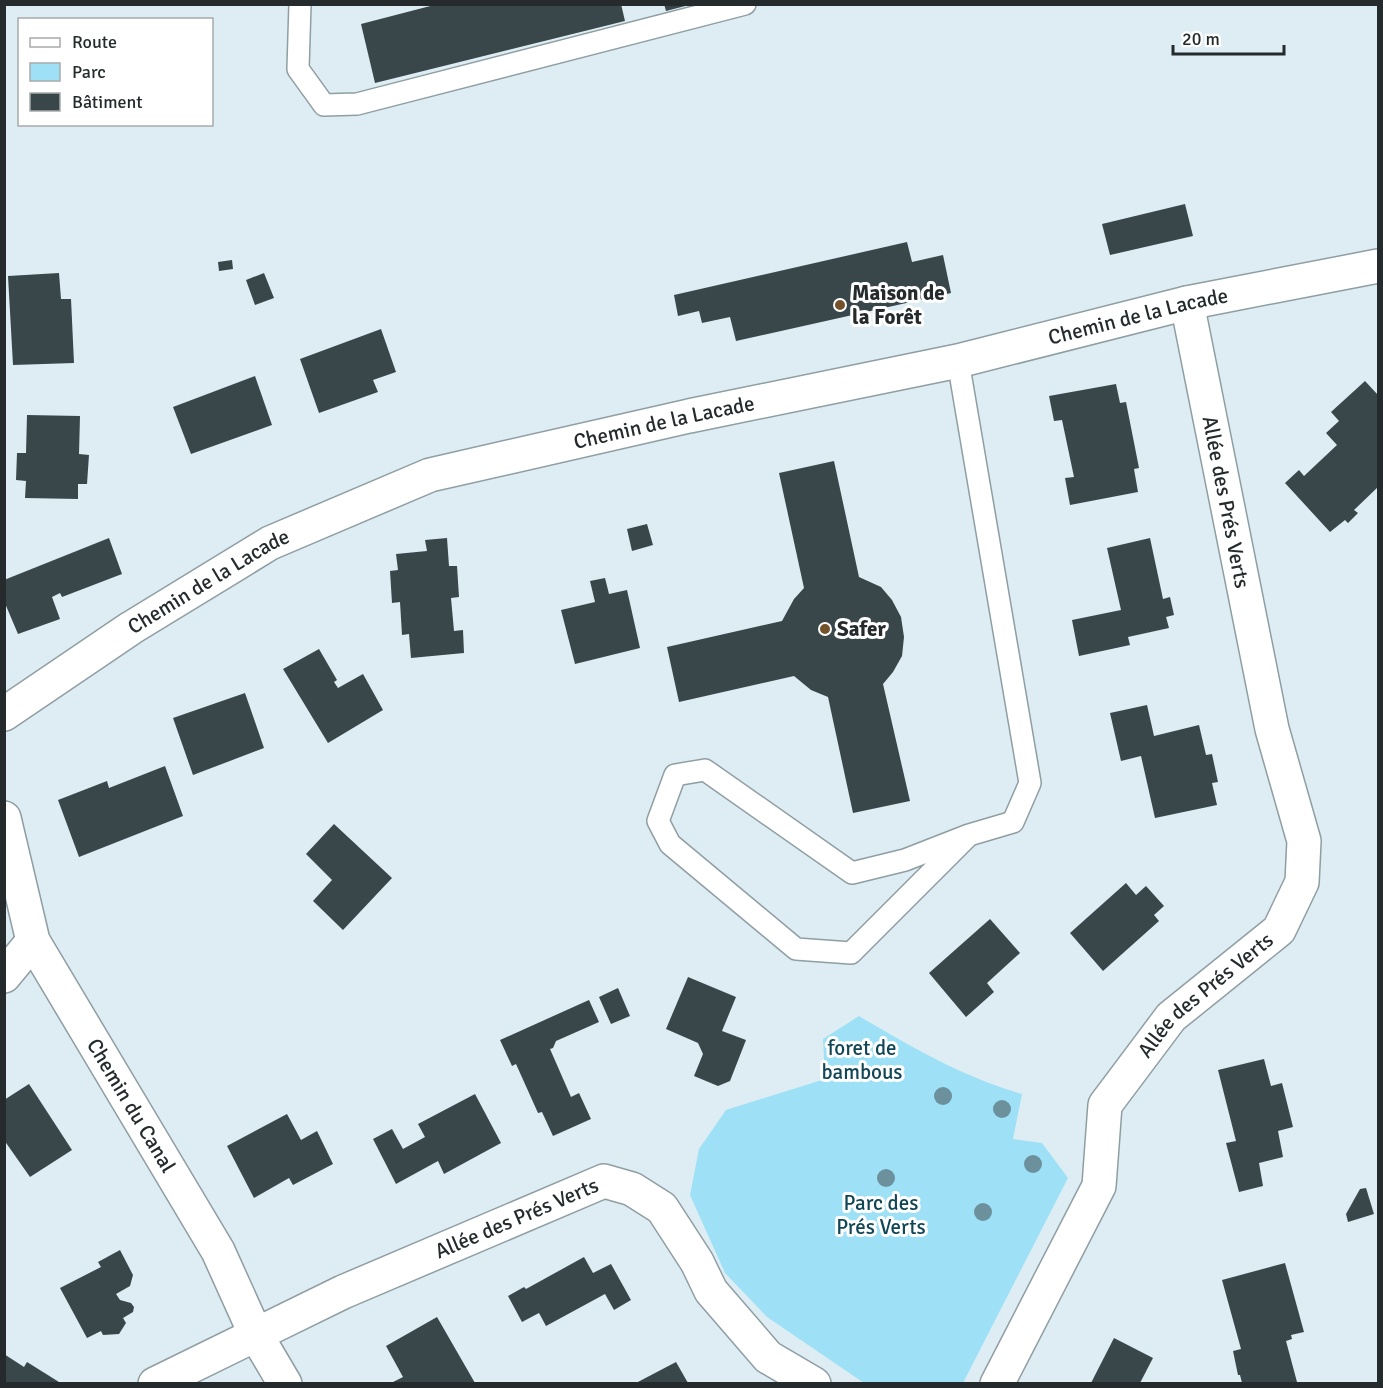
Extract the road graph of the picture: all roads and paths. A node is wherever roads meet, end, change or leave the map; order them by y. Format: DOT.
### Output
graph roads {
  1 [pos="300,4"];
  2 [pos="745,4"];
  3 [pos="1378,266"];
  4 [pos="1187,303"];
  5 [pos="958,361"];
  6 [pos="4,714"];
  7 [pos="4,818"];
  8 [pos="969,835"];
  9 [pos="33,941"];
  10 [pos="4,976"];
  11 [pos="255,1333"];
  12 [pos="156,1383"];
  13 [pos="285,1383"];
  14 [pos="814,1383"];
  15 [pos="997,1383"];
  1 -- 2 [label="lane"];
  3 -- 4 [label="street, Chemin de la Lacade"];
  4 -- 5 [label="street, Chemin de la Lacade"];
  4 -- 15 [label="street, Allée des Prés Verts"];
  5 -- 6 [label="street, Chemin de la Lacade"];
  5 -- 8 [label="lane"];
  7 -- 9 [label="street, Chemin du Canal"];
  8 -- 8 [label="lane"];
  9 -- 10 [label="street"];
  9 -- 11 [label="street, Chemin du Canal"];
  11 -- 12 [label="street, Allée des Prés Verts"];
  11 -- 13 [label="street, Chemin du Canal"];
  11 -- 14 [label="street, Allée des Prés Verts"];
}
